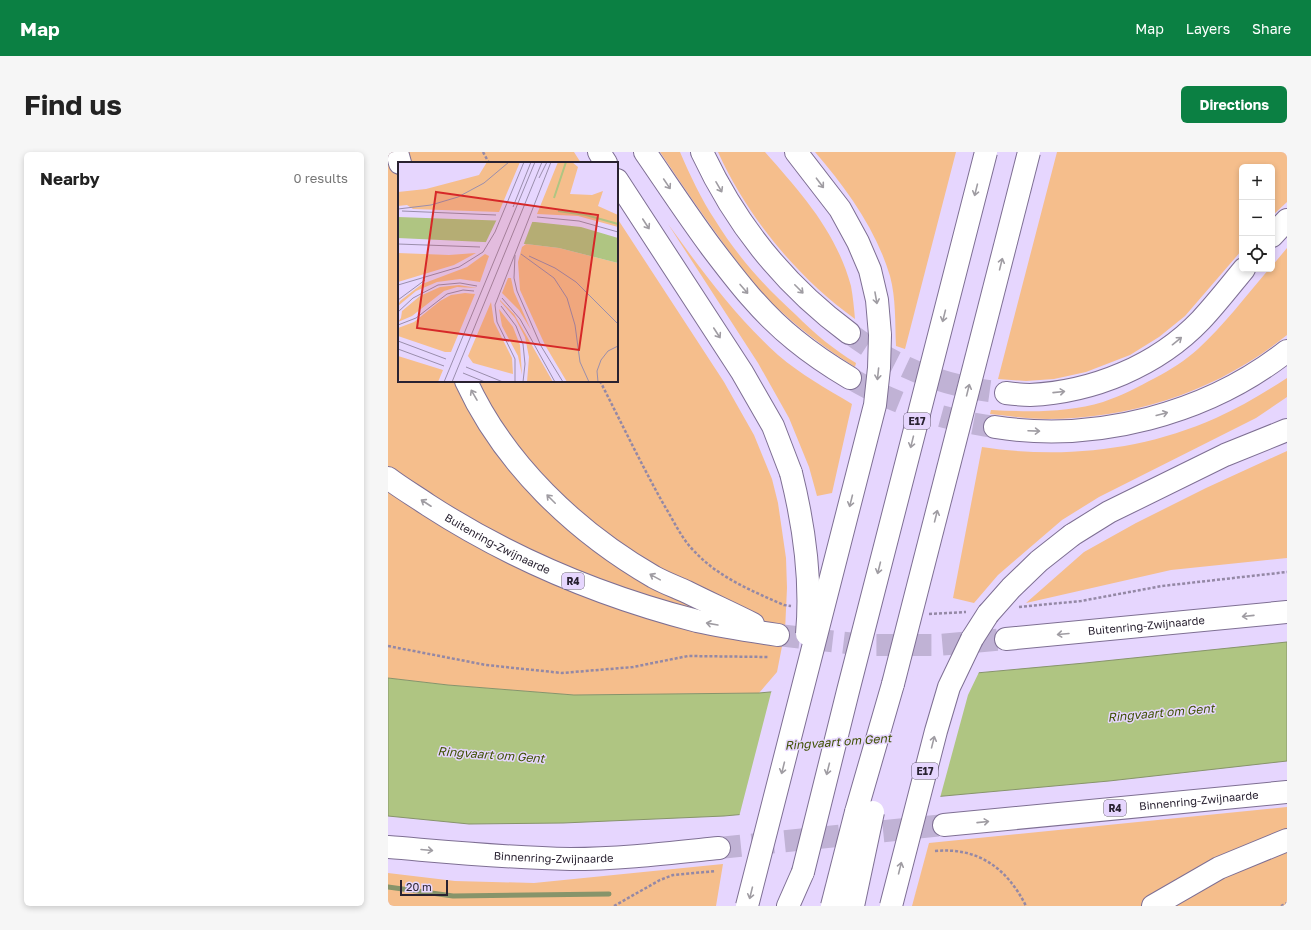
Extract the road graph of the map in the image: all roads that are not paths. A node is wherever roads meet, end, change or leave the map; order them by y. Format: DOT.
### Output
graph roads {
  1 [pos="397,152"];
  2 [pos="599,152"];
  3 [pos="645,152"];
  4 [pos="702,152"];
  5 [pos="796,152"];
  6 [pos="986,152"];
  7 [pos="1030,152"];
  8 [pos="400,162"];
  9 [pos="605,162"];
  10 [pos="618,182"];
  11 [pos="1287,220"];
  12 [pos="1275,233"];
  13 [pos="1241,272"];
  14 [pos="849,333"];
  15 [pos="1287,351"];
  16 [pos="850,378"];
  17 [pos="467,382"];
  18 [pos="1006,393"];
  19 [pos="1287,413"];
  20 [pos="995,427"];
  21 [pos="1287,430"];
  22 [pos="1225,455"];
  23 [pos="388,478"];
  24 [pos="1287,612"];
  25 [pos="1006,639"];
  26 [pos="893,684"];
  27 [pos="799,703"];
  28 [pos="1287,792"];
  29 [pos="944,825"];
  30 [pos="1287,840"];
  31 [pos="388,847"];
  32 [pos="719,848"];
  33 [pos="803,872"];
  34 [pos="747,906"];
  35 [pos="788,906"];
  36 [pos="795,906"];
  37 [pos="832,906"];
  38 [pos="853,906"];
  39 [pos="891,906"];
  40 [pos="1153,906"];
  1 -- 8 [label="highway"];
  2 -- 9 [label="highway"];
  3 -- 16 [label="highway, one-way"];
  4 -- 14 [label="highway, one-way"];
  5 -- 27 [label="highway, one-way, bridge"];
  6 -- 33 [label="highway, E17, one-way, bridge"];
  26 -- 7 [label="highway, one-way, bridge"];
  10 -- 27 [label="highway, one-way, bridge"];
  11 -- 12 [label="highway"];
  18 -- 13 [label="highway, one-way"];
  20 -- 15 [label="highway, one-way"];
  17 -- 23 [label="highway, Buitenring-Zwijnaarde / R4"];
  19 -- 22 [label="highway"];
  21 -- 22 [label="highway"];
  39 -- 22 [label="highway, E17, one-way, bridge"];
  24 -- 25 [label="highway, Buitenring-Zwijnaarde, one-way"];
  26 -- 37 [label="highway, bridge"];
  26 -- 38 [label="highway, bridge"];
  27 -- 34 [label="highway, one-way, bridge"];
  29 -- 28 [label="highway, Binnenring-Zwijnaarde / R4, one-way"];
  30 -- 40 [label="highway"];
  31 -- 32 [label="highway, Binnenring-Zwijnaarde, one-way"];
  33 -- 35 [label="highway, E17"];
  33 -- 36 [label="highway, E17"];
}
